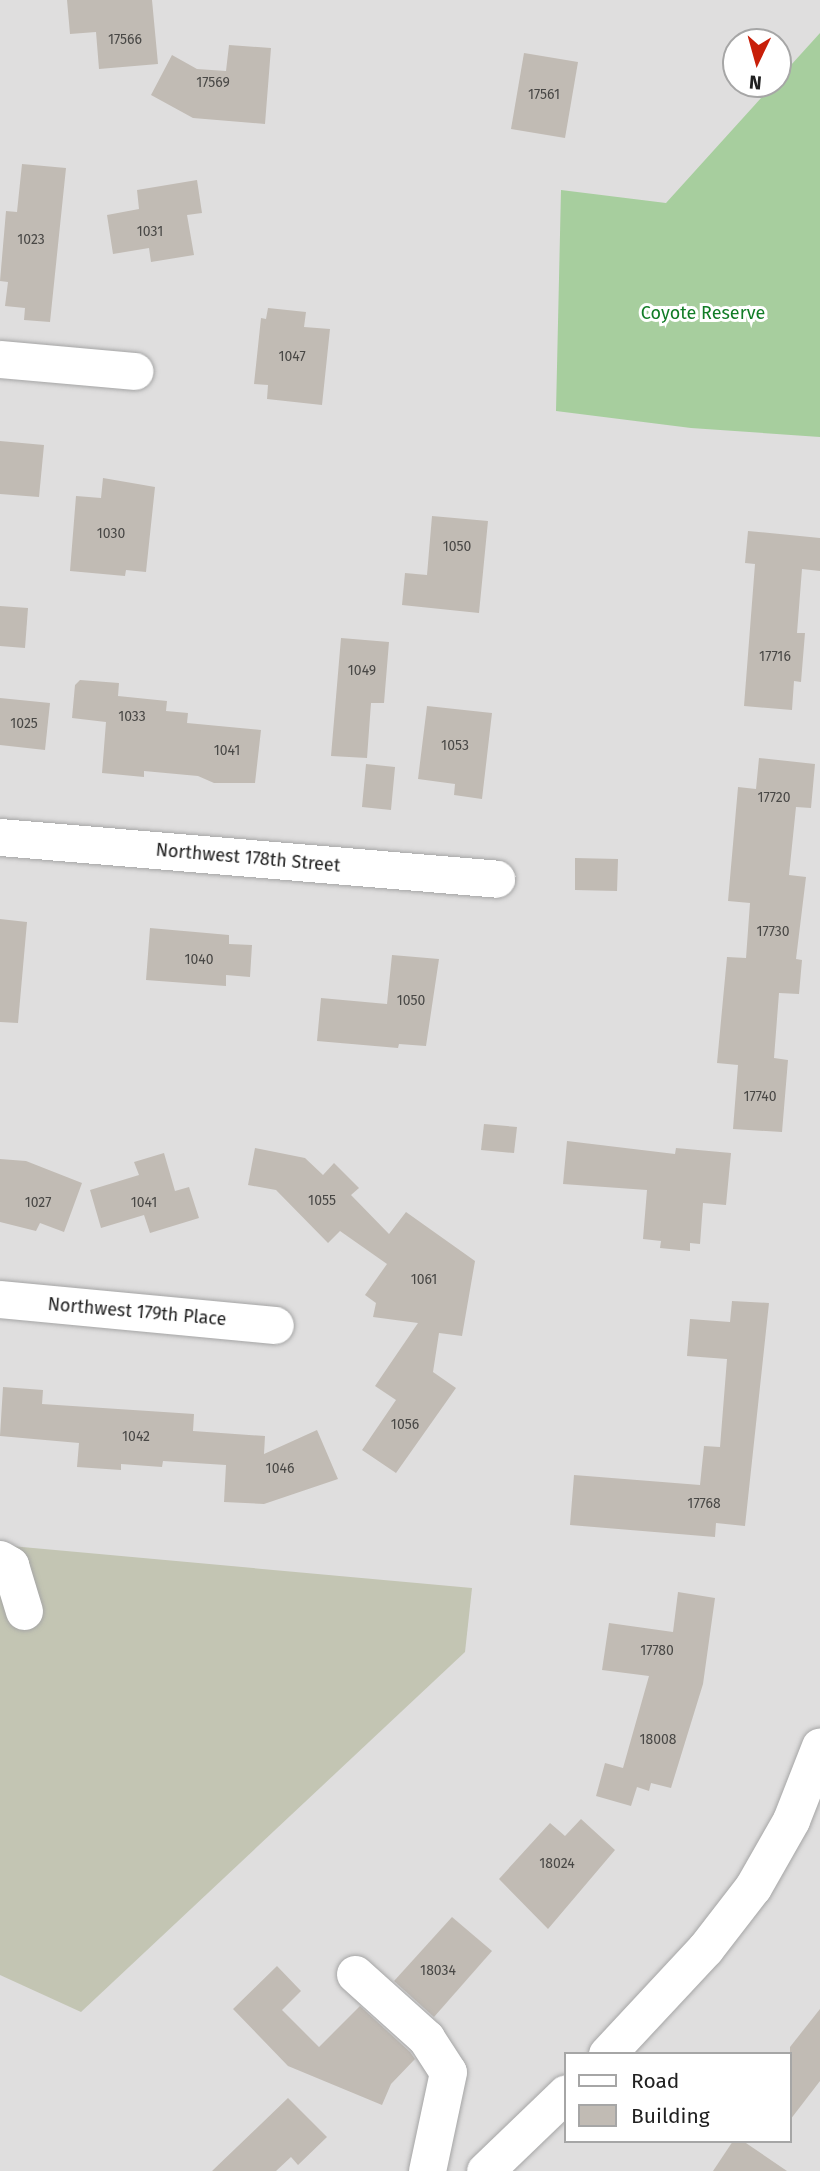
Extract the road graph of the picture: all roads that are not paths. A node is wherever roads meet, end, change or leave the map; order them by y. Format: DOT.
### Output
graph roads {
  1 [pos="0,359"];
  2 [pos="134,371"];
  3 [pos="0,837"];
  4 [pos="496,879"];
  5 [pos="0,1299"];
  6 [pos="275,1325"];
  7 [pos="0,1559"];
  8 [pos="24,1611"];
  9 [pos="820,1746"];
  10 [pos="355,1974"];
  11 [pos="609,2052"];
  12 [pos="564,2095"];
  13 [pos="427,2171"];
  14 [pos="485,2171"];
  1 -- 2 [label="street"];
  3 -- 4 [label="street, Northwest 178th Street"];
  5 -- 6 [label="street, Northwest 179th Place"];
  7 -- 8 [label="street"];
  9 -- 11 [label="street"];
  10 -- 13 [label="street"];
  12 -- 14 [label="street"];
}
